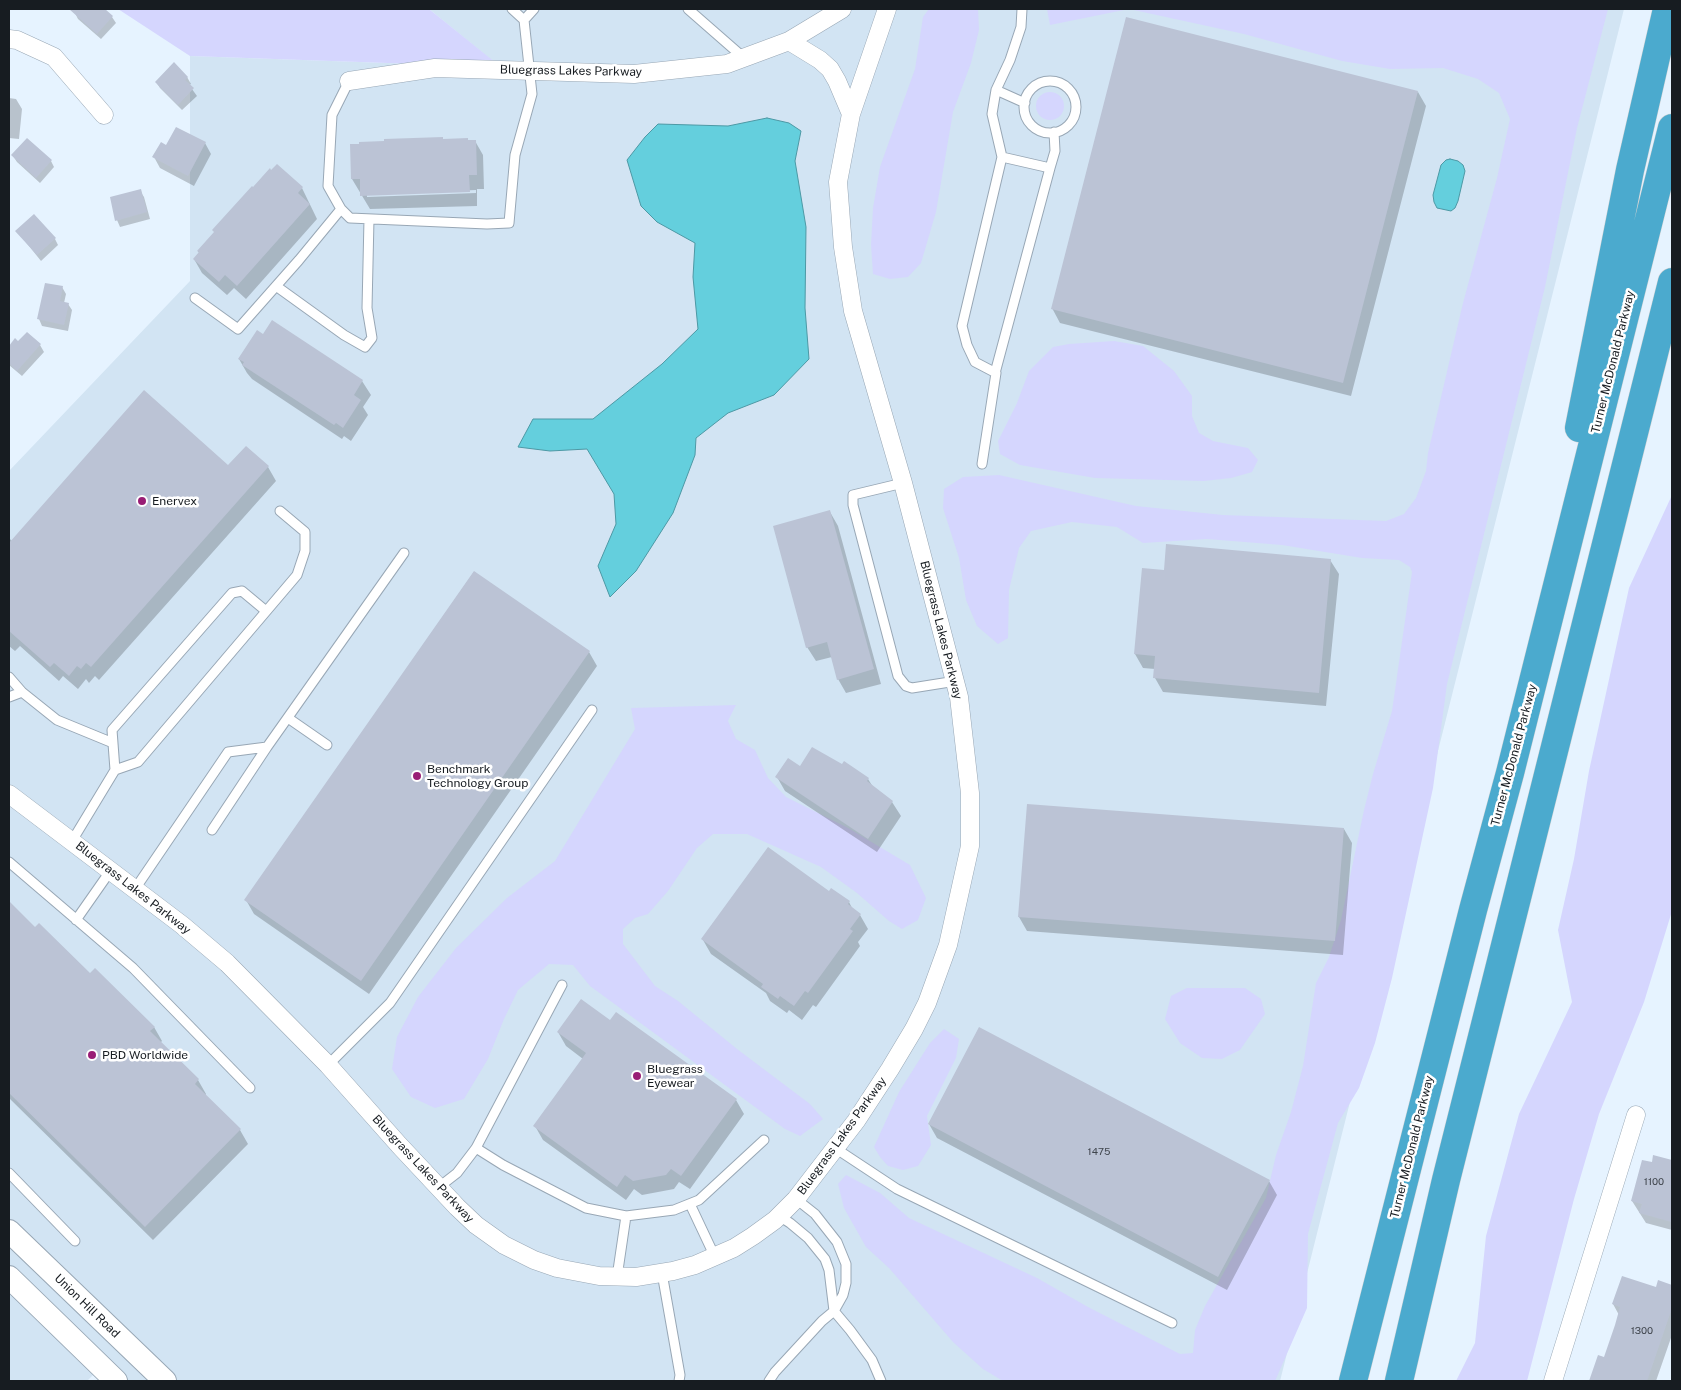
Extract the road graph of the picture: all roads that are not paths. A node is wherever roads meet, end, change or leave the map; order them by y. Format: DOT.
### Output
graph roads {
  1 [pos="512,9"];
  2 [pos="534,9"];
  3 [pos="688,9"];
  4 [pos="842,9"];
  5 [pos="887,9"];
  6 [pos="1022,9"];
  7 [pos="1667,9"];
  8 [pos="524,20"];
  9 [pos="9,39"];
  10 [pos="789,41"];
  11 [pos="744,58"];
  12 [pos="529,71"];
  13 [pos="349,81"];
  14 [pos="996,90"];
  15 [pos="1025,103"];
  16 [pos="851,114"];
  17 [pos="104,115"];
  18 [pos="1672,128"];
  19 [pos="1054,132"];
  20 [pos="1002,157"];
  21 [pos="1050,168"];
  22 [pos="341,209"];
  23 [pos="369,219"];
  24 [pos="1672,282"];
  25 [pos="276,286"];
  26 [pos="195,298"];
  27 [pos="1672,325"];
  28 [pos="995,373"];
  29 [pos="1638,422"];
  30 [pos="982,464"];
  31 [pos="903,482"];
  32 [pos="280,511"];
  33 [pos="404,553"];
  34 [pos="266,612"];
  35 [pos="9,677"];
  36 [pos="956,681"];
  37 [pos="22,692"];
  38 [pos="9,697"];
  39 [pos="592,710"];
  40 [pos="288,718"];
  41 [pos="113,744"];
  42 [pos="327,746"];
  43 [pos="267,747"];
  44 [pos="115,770"];
  45 [pos="1510,773"];
  46 [pos="9,794"];
  47 [pos="212,830"];
  48 [pos="72,841"];
  49 [pos="9,862"];
  50 [pos="111,870"];
  51 [pos="135,889"];
  52 [pos="76,920"];
  53 [pos="562,985"];
  54 [pos="328,1065"];
  55 [pos="250,1088"];
  56 [pos="1636,1115"];
  57 [pos="764,1140"];
  58 [pos="476,1148"];
  59 [pos="836,1148"];
  60 [pos="9,1173"];
  61 [pos="439,1187"];
  62 [pos="796,1199"];
  63 [pos="690,1204"];
  64 [pos="626,1216"];
  65 [pos="778,1216"];
  66 [pos="9,1231"];
  67 [pos="75,1241"];
  68 [pos="715,1257"];
  69 [pos="662,1273"];
  70 [pos="9,1277"];
  71 [pos="617,1277"];
  72 [pos="834,1311"];
  73 [pos="1172,1323"];
  74 [pos="116,1381"];
  75 [pos="166,1381"];
  76 [pos="679,1381"];
  77 [pos="768,1381"];
  78 [pos="881,1381"];
  79 [pos="1353,1381"];
  80 [pos="1399,1381"];
  81 [pos="1553,1381"];
  1 -- 8 [label="lane"];
  2 -- 8 [label="lane"];
  3 -- 11 [label="lane"];
  4 -- 10 [label="street, Bluegrass Lakes Parkway"];
  5 -- 16 [label="street, Bluegrass Lakes Parkway"];
  6 -- 14 [label="lane"];
  7 -- 45 [label="highway"];
  8 -- 12 [label="lane"];
  9 -- 17 [label="street"];
  10 -- 11 [label="street, Bluegrass Lakes Parkway"];
  10 -- 16 [label="street"];
  11 -- 12 [label="street, Bluegrass Lakes Parkway"];
  12 -- 13 [label="street, Bluegrass Lakes Parkway"];
  12 -- 23 [label="lane"];
  13 -- 22 [label="lane"];
  14 -- 15 [label="lane"];
  14 -- 20 [label="lane"];
  15 -- 19 [label="lane"];
  15 -- 19 [label="lane"];
  16 -- 31 [label="street, Bluegrass Lakes Parkway"];
  18 -- 45 [label="highway, Turner McDonald Parkway"];
  19 -- 21 [label="lane"];
  20 -- 21 [label="lane"];
  20 -- 28 [label="lane"];
  21 -- 28 [label="lane"];
  22 -- 23 [label="lane"];
  22 -- 25 [label="lane"];
  23 -- 25 [label="lane"];
  24 -- 29 [label="highway"];
  25 -- 26 [label="lane"];
  27 -- 29 [label="highway"];
  28 -- 30 [label="lane"];
  29 -- 80 [label="highway"];
  31 -- 36 [label="street, Bluegrass Lakes Parkway"];
  31 -- 36 [label="lane"];
  32 -- 34 [label="lane"];
  33 -- 40 [label="lane"];
  34 -- 41 [label="lane"];
  34 -- 44 [label="lane"];
  35 -- 37 [label="lane"];
  36 -- 59 [label="street, Bluegrass Lakes Parkway"];
  37 -- 38 [label="lane"];
  37 -- 41 [label="lane"];
  39 -- 54 [label="lane"];
  40 -- 42 [label="lane"];
  40 -- 43 [label="lane"];
  41 -- 44 [label="lane"];
  43 -- 47 [label="lane"];
  43 -- 51 [label="lane"];
  44 -- 48 [label="lane"];
  45 -- 79 [label="highway, Turner McDonald Parkway"];
  46 -- 48 [label="street, Bluegrass Lakes Parkway"];
  48 -- 50 [label="street, Bluegrass Lakes Parkway"];
  49 -- 52 [label="lane"];
  50 -- 51 [label="street, Bluegrass Lakes Parkway"];
  50 -- 52 [label="lane"];
  51 -- 54 [label="street, Bluegrass Lakes Parkway"];
  52 -- 55 [label="lane"];
  53 -- 58 [label="lane"];
  54 -- 61 [label="street, Bluegrass Lakes Parkway"];
  56 -- 81 [label="street"];
  57 -- 63 [label="lane"];
  58 -- 61 [label="lane"];
  58 -- 64 [label="lane"];
  59 -- 62 [label="street, Bluegrass Lakes Parkway"];
  59 -- 73 [label="lane"];
  60 -- 67 [label="lane"];
  61 -- 71 [label="street, Bluegrass Lakes Parkway"];
  62 -- 65 [label="street, Bluegrass Lakes Parkway"];
  62 -- 72 [label="lane"];
  63 -- 64 [label="lane"];
  63 -- 68 [label="lane"];
  64 -- 71 [label="lane"];
  65 -- 68 [label="street, Bluegrass Lakes Parkway"];
  65 -- 72 [label="lane"];
  66 -- 75 [label="street, Union Hill Road"];
  68 -- 69 [label="street, Bluegrass Lakes Parkway"];
  69 -- 71 [label="street, Bluegrass Lakes Parkway"];
  69 -- 76 [label="lane"];
  70 -- 74 [label="street"];
  72 -- 77 [label="lane"];
  72 -- 78 [label="lane"];
}
